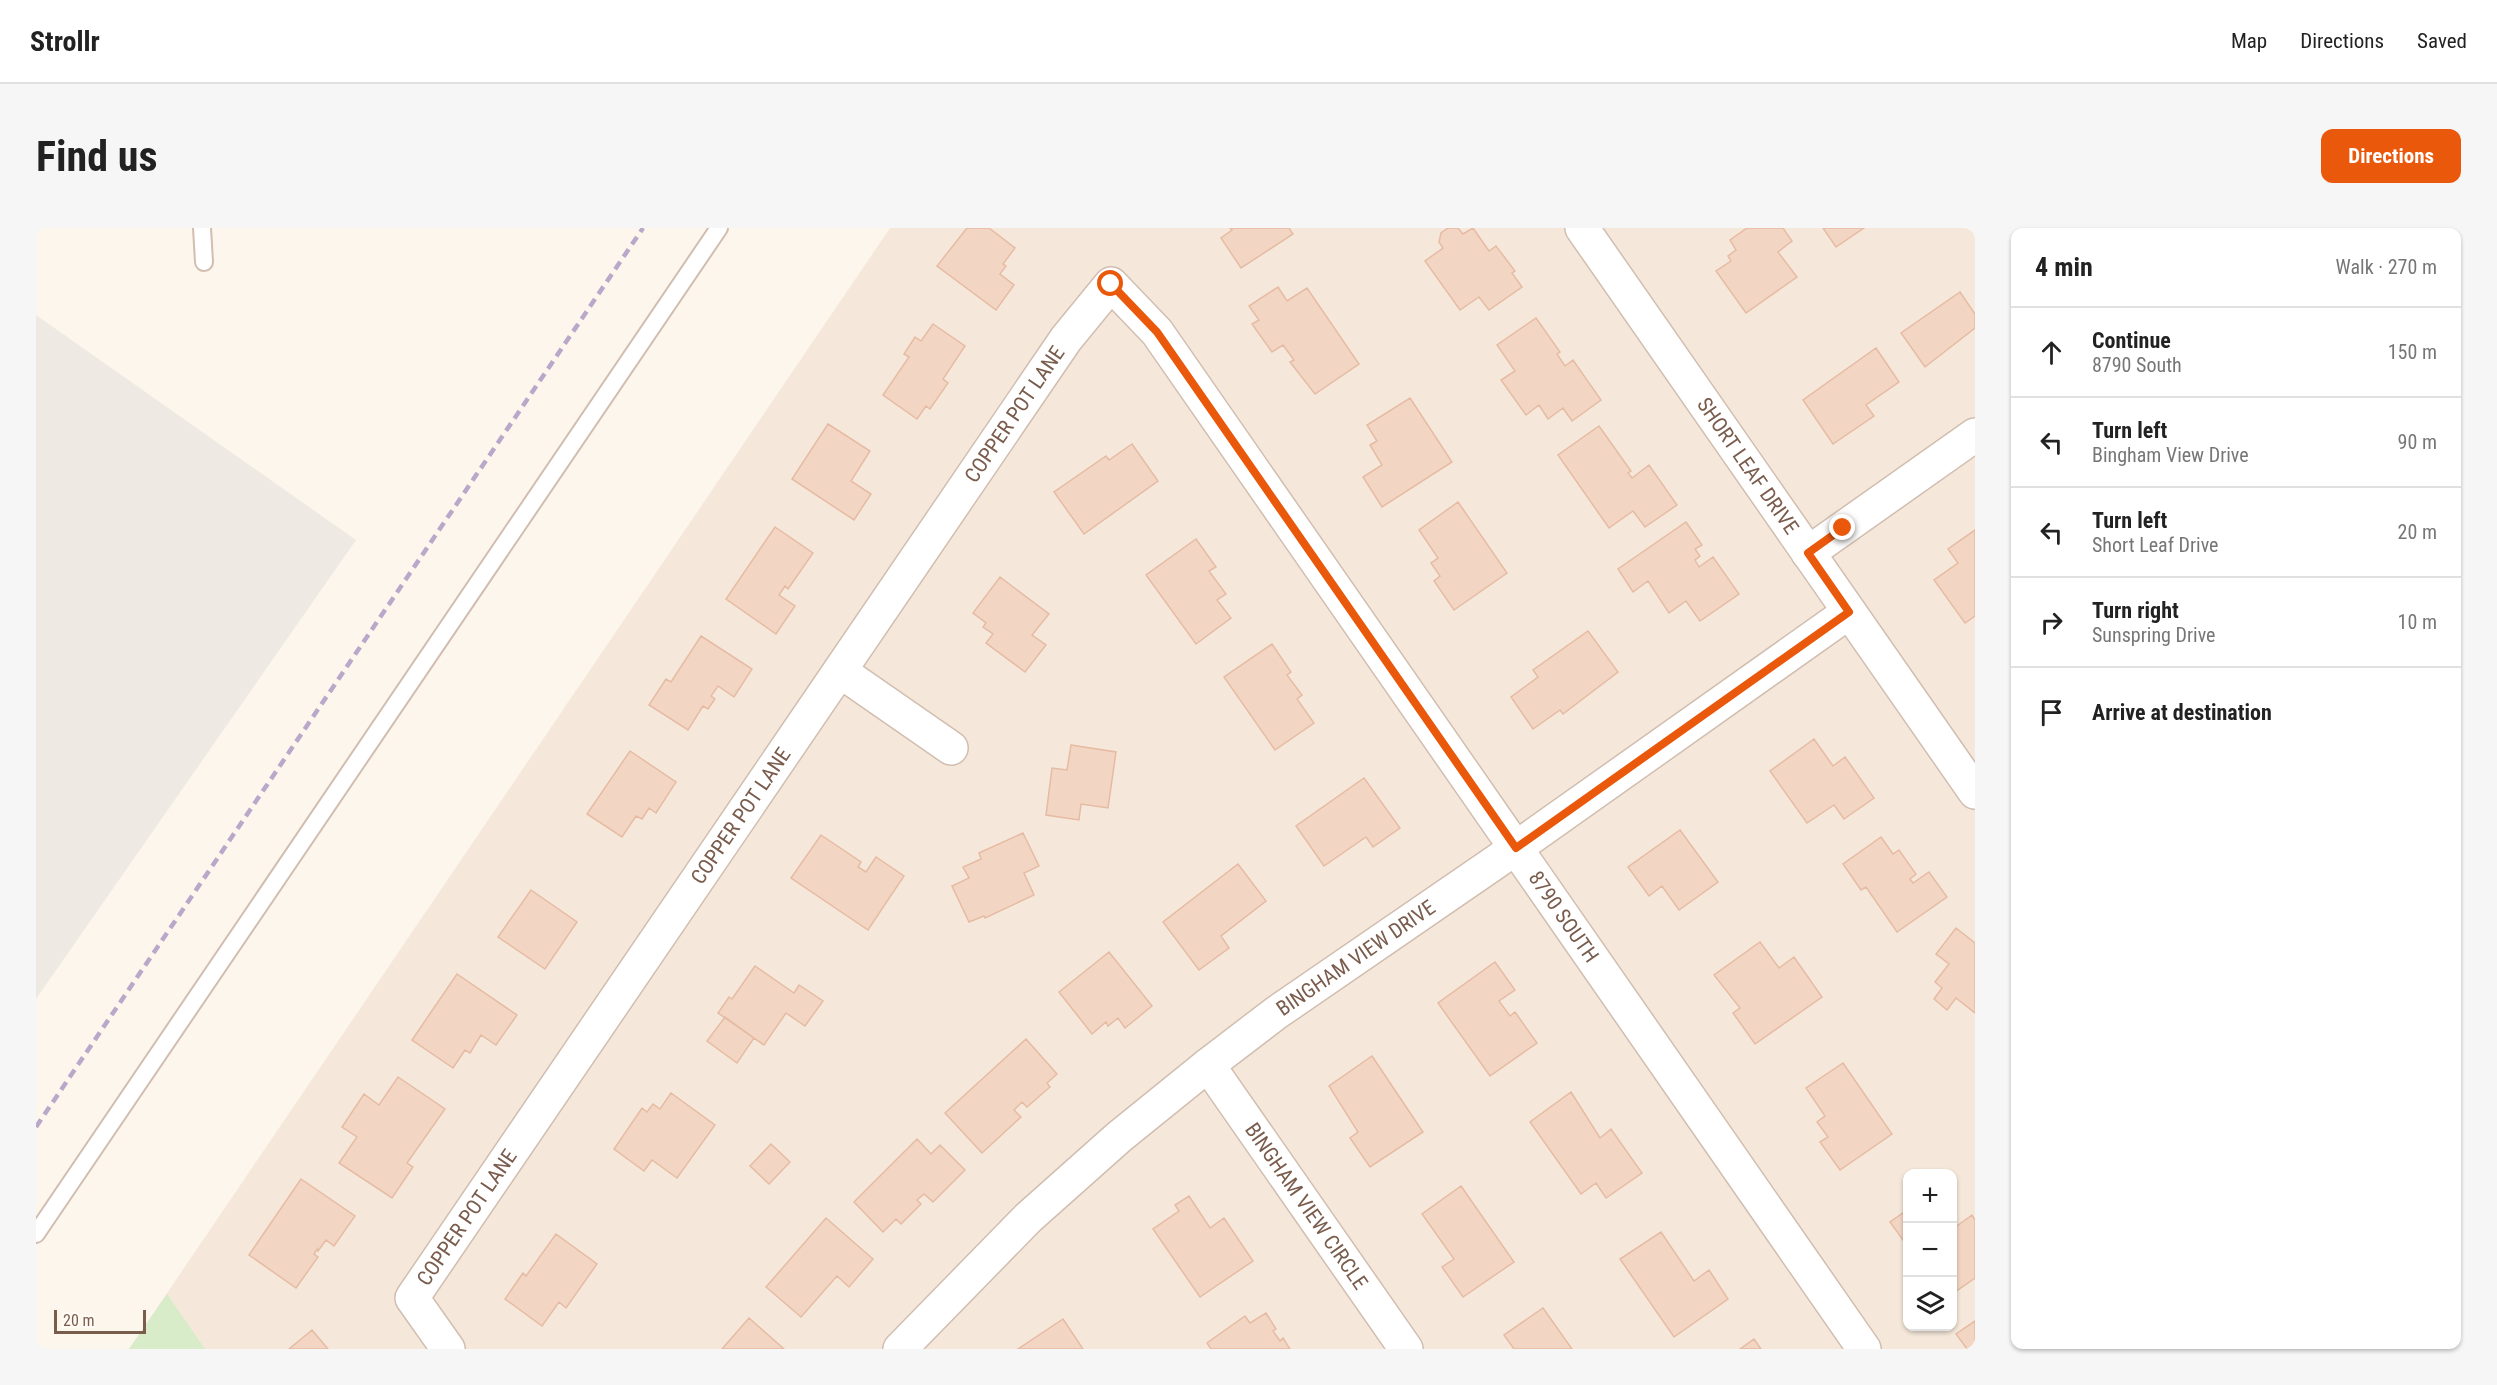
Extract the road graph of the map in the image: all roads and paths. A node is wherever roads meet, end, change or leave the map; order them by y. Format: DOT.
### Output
graph roads {
  1 [pos="202,228"];
  2 [pos="719,228"];
  3 [pos="1594,232"];
  4 [pos="204,262"];
  5 [pos="1111,284"];
  6 [pos="1975,435"];
  7 [pos="1808,553"];
  8 [pos="1849,612"];
  9 [pos="840,671"];
  10 [pos="951,748"];
  11 [pos="1975,792"];
  12 [pos="1516,848"];
  13 [pos="1208,1065"];
  14 [pos="36,1234"];
  15 [pos="907,1346"];
  16 [pos="448,1349"];
  17 [pos="1406,1349"];
  18 [pos="1864,1349"];
  1 -- 4 [label="lane"];
  2 -- 14 [label="lane"];
  3 -- 7 [label="street, SHORT LEAF DRIVE"];
  5 -- 9 [label="street, COPPER POT LANE"];
  5 -- 12 [label="street, 8790 SOUTH"];
  6 -- 7 [label="street"];
  7 -- 8 [label="street, SHORT LEAF DRIVE"];
  8 -- 11 [label="street, SHORT LEAF DRIVE"];
  8 -- 12 [label="street, BINGHAM VIEW DRIVE"];
  9 -- 10 [label="street"];
  9 -- 16 [label="street, COPPER POT LANE"];
  12 -- 13 [label="street, BINGHAM VIEW DRIVE"];
  12 -- 18 [label="street, 8790 SOUTH"];
  13 -- 15 [label="street, BINGHAM VIEW DRIVE"];
  13 -- 17 [label="street, BINGHAM VIEW CIRCLE"];
}
